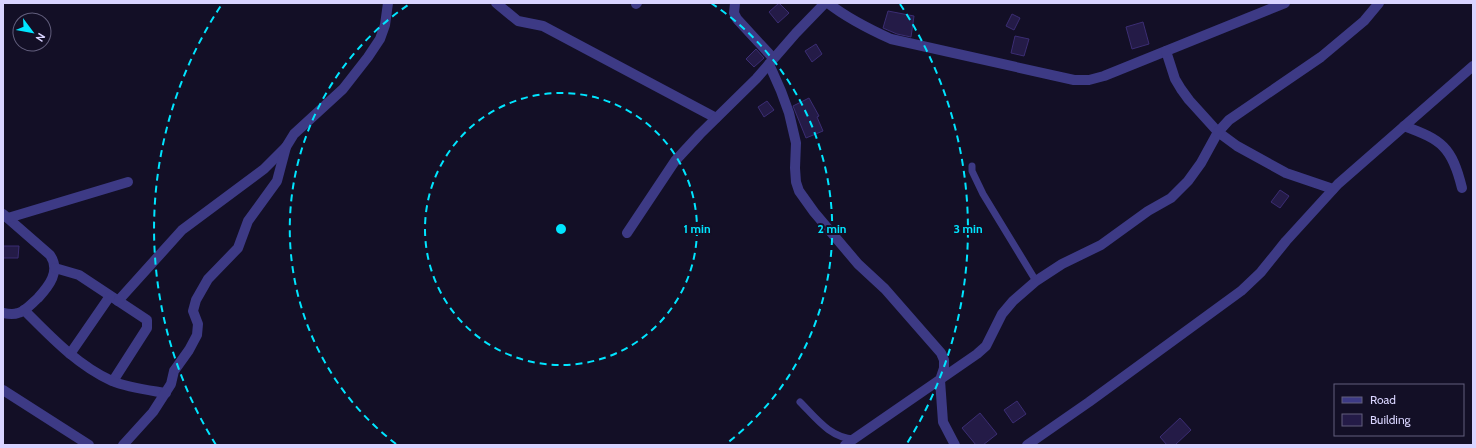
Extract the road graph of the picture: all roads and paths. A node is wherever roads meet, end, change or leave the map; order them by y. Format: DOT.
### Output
graph roads {
  1 [pos="388,3"];
  2 [pos="496,3"];
  3 [pos="735,3"];
  4 [pos="825,3"];
  5 [pos="828,3"];
  6 [pos="1285,3"];
  7 [pos="1379,3"];
  8 [pos="1166,51"];
  9 [pos="771,61"];
  10 [pos="1473,66"];
  11 [pos="716,118"];
  12 [pos="1404,126"];
  13 [pos="1218,132"];
  14 [pos="286,147"];
  15 [pos="972,166"];
  16 [pos="128,182"];
  17 [pos="1462,188"];
  18 [pos="1333,189"];
  19 [pos="6,216"];
  20 [pos="627,233"];
  21 [pos="55,268"];
  22 [pos="1036,281"];
  23 [pos="114,298"];
  24 [pos="24,310"];
  25 [pos="3,313"];
  26 [pos="70,354"];
  27 [pos="940,380"];
  28 [pos="113,381"];
  29 [pos="3,390"];
  30 [pos="166,393"];
  31 [pos="800,402"];
  32 [pos="855,439"];
  33 [pos="89,445"];
  34 [pos="123,445"];
  35 [pos="845,445"];
  36 [pos="955,445"];
  37 [pos="1026,445"];
  1 -- 14 [label="street"];
  2 -- 11 [label="street"];
  3 -- 9 [label="street"];
  4 -- 9 [label="street"];
  5 -- 8 [label="street"];
  6 -- 8 [label="street"];
  7 -- 13 [label="street"];
  8 -- 13 [label="street"];
  9 -- 11 [label="street"];
  9 -- 27 [label="street"];
  10 -- 12 [label="street"];
  11 -- 20 [label="street"];
  12 -- 17 [label="street"];
  12 -- 18 [label="street"];
  13 -- 18 [label="street"];
  13 -- 22 [label="street"];
  14 -- 23 [label="street"];
  14 -- 30 [label="street"];
  15 -- 22 [label="lane"];
  16 -- 19 [label="street"];
  18 -- 37 [label="street"];
  19 -- 21 [label="street"];
  21 -- 23 [label="street"];
  21 -- 24 [label="street"];
  22 -- 27 [label="street"];
  23 -- 26 [label="street"];
  23 -- 28 [label="street"];
  24 -- 25 [label="street"];
  24 -- 26 [label="street"];
  26 -- 28 [label="street"];
  27 -- 32 [label="street"];
  27 -- 36 [label="street"];
  28 -- 30 [label="street"];
  29 -- 33 [label="street"];
  30 -- 34 [label="street"];
  31 -- 32 [label="lane"];
  32 -- 35 [label="street"];
}
